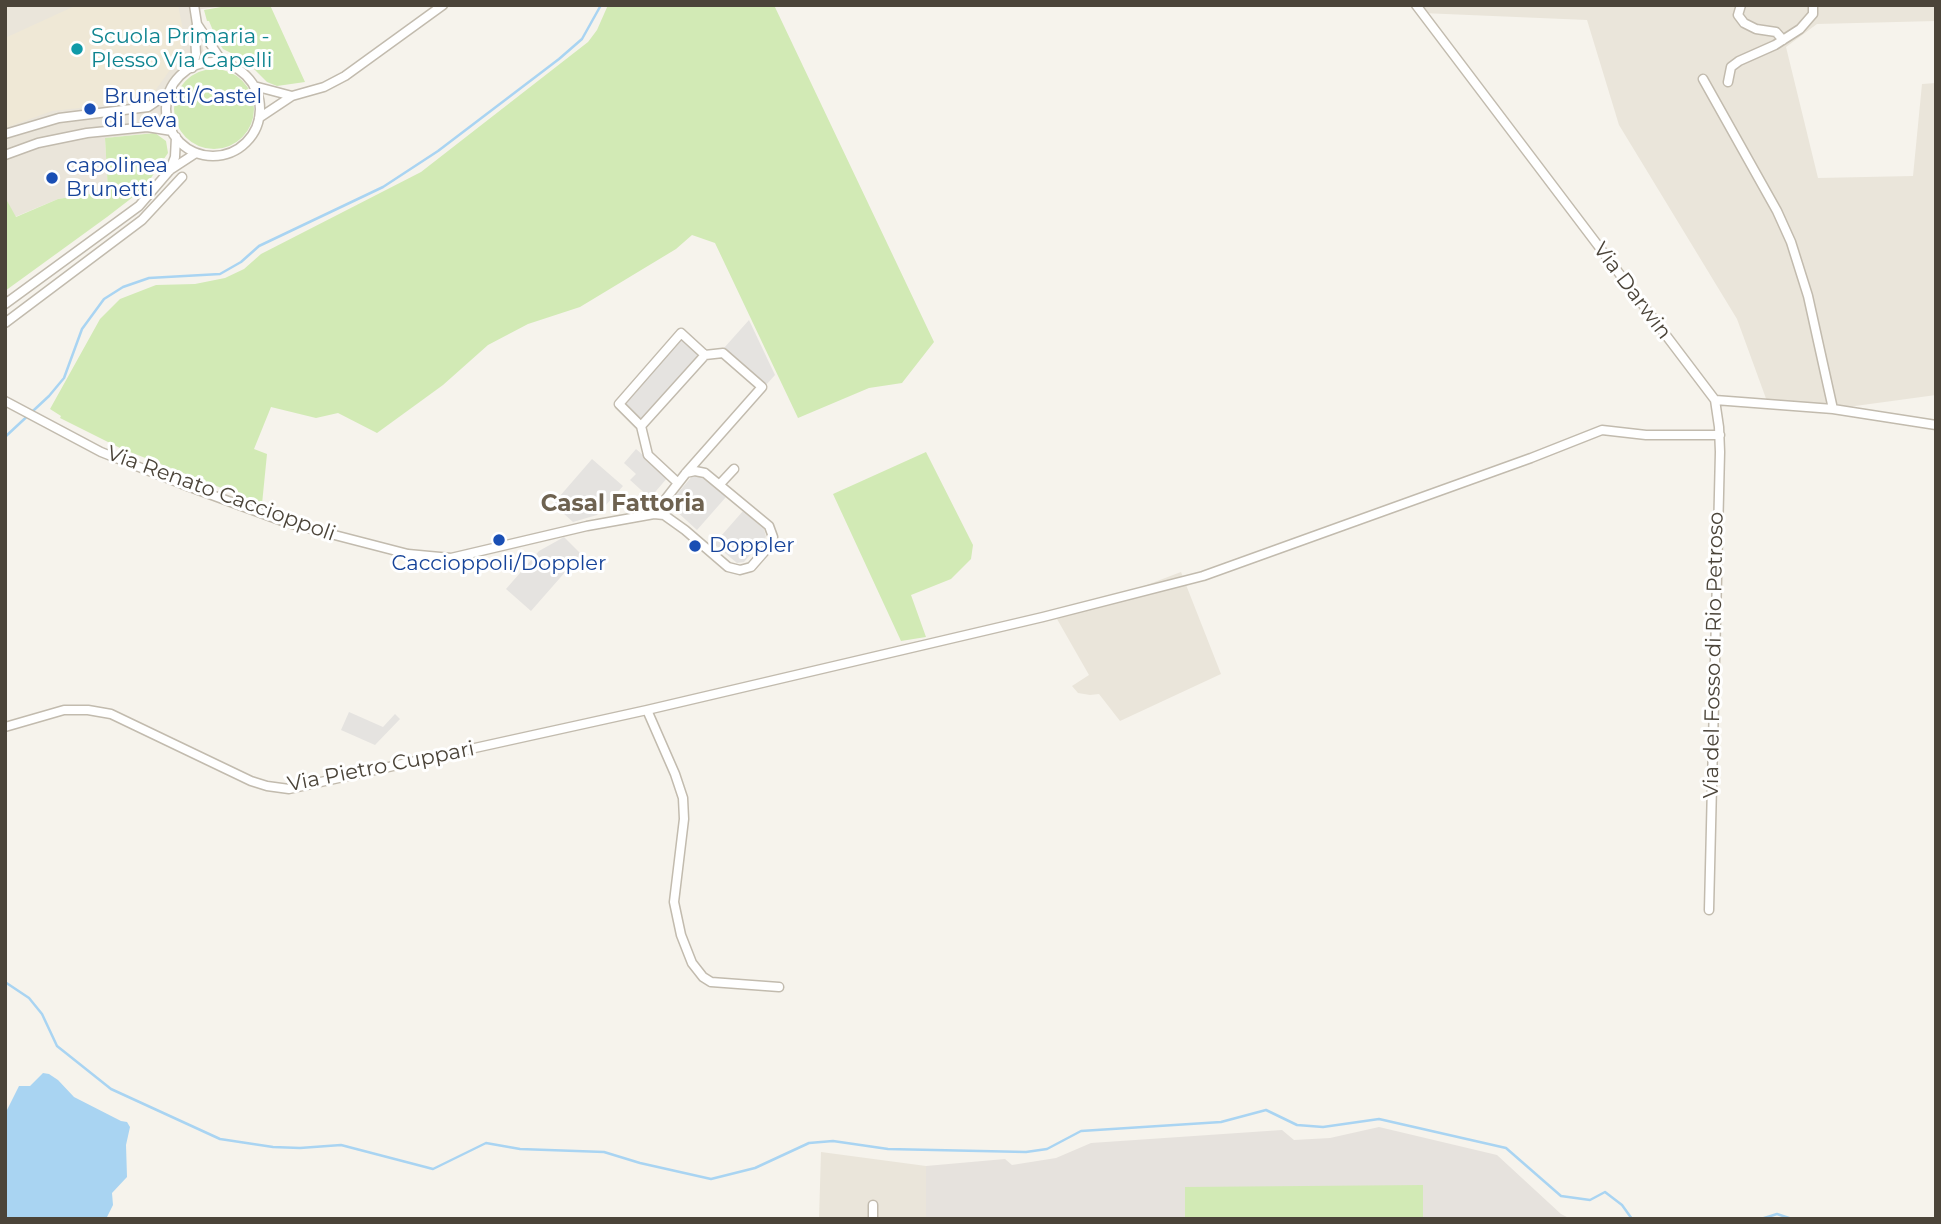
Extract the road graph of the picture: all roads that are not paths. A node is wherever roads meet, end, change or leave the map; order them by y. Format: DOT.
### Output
graph roads {
  1 [pos="194,5"];
  2 [pos="443,5"];
  3 [pos="1416,5"];
  4 [pos="1741,5"];
  5 [pos="1813,5"];
  6 [pos="197,24"];
  7 [pos="1783,40"];
  8 [pos="223,63"];
  9 [pos="191,68"];
  10 [pos="1703,79"];
  11 [pos="1728,82"];
  12 [pos="254,86"];
  13 [pos="167,94"];
  14 [pos="292,96"];
  15 [pos="259,118"];
  16 [pos="5,134"];
  17 [pos="174,134"];
  18 [pos="196,153"];
  19 [pos="5,155"];
  20 [pos="170,170"];
  21 [pos="182,177"];
  22 [pos="5,304"];
  23 [pos="5,323"];
  24 [pos="705,355"];
  25 [pos="1715,400"];
  26 [pos="9,403"];
  27 [pos="1833,409"];
  28 [pos="1936,425"];
  29 [pos="641,426"];
  30 [pos="1720,435"];
  31 [pos="734,469"];
  32 [pos="685,473"];
  33 [pos="677,482"];
  34 [pos="720,484"];
  35 [pos="654,514"];
  36 [pos="647,710"];
  37 [pos="5,727"];
  38 [pos="1709,910"];
  39 [pos="779,987"];
  40 [pos="873,1205"];
  41 [pos="873,1219"];
  1 -- 6 [label="street"];
  2 -- 14 [label="street"];
  3 -- 25 [label="street, Via Darwin"];
  4 -- 7 [label="street"];
  5 -- 7 [label="street"];
  6 -- 8 [label="street"];
  6 -- 9 [label="street"];
  7 -- 11 [label="street"];
  8 -- 9 [label="street"];
  8 -- 12 [label="street"];
  9 -- 13 [label="street"];
  10 -- 27 [label="street"];
  12 -- 14 [label="street"];
  12 -- 15 [label="street"];
  13 -- 16 [label="street"];
  13 -- 17 [label="street"];
  14 -- 15 [label="street"];
  15 -- 18 [label="street"];
  17 -- 18 [label="street"];
  17 -- 19 [label="street"];
  17 -- 20 [label="street"];
  18 -- 20 [label="street"];
  20 -- 22 [label="street"];
  21 -- 23 [label="street"];
  24 -- 29 [label="street"];
  24 -- 29 [label="street"];
  24 -- 32 [label="street"];
  25 -- 27 [label="street"];
  25 -- 30 [label="street, Via del Fosso di Rio Petroso"];
  26 -- 35 [label="street, Via Renato Caccioppoli"];
  27 -- 28 [label="street"];
  29 -- 33 [label="street"];
  30 -- 36 [label="street, Via Pietro Cuppari"];
  30 -- 38 [label="street, Via del Fosso di Rio Petroso"];
  31 -- 34 [label="street"];
  32 -- 33 [label="street"];
  32 -- 34 [label="street"];
  33 -- 35 [label="street"];
  34 -- 35 [label="street"];
  36 -- 37 [label="street, Via Pietro Cuppari"];
  36 -- 39 [label="street"];
  40 -- 41 [label="street"];
}
